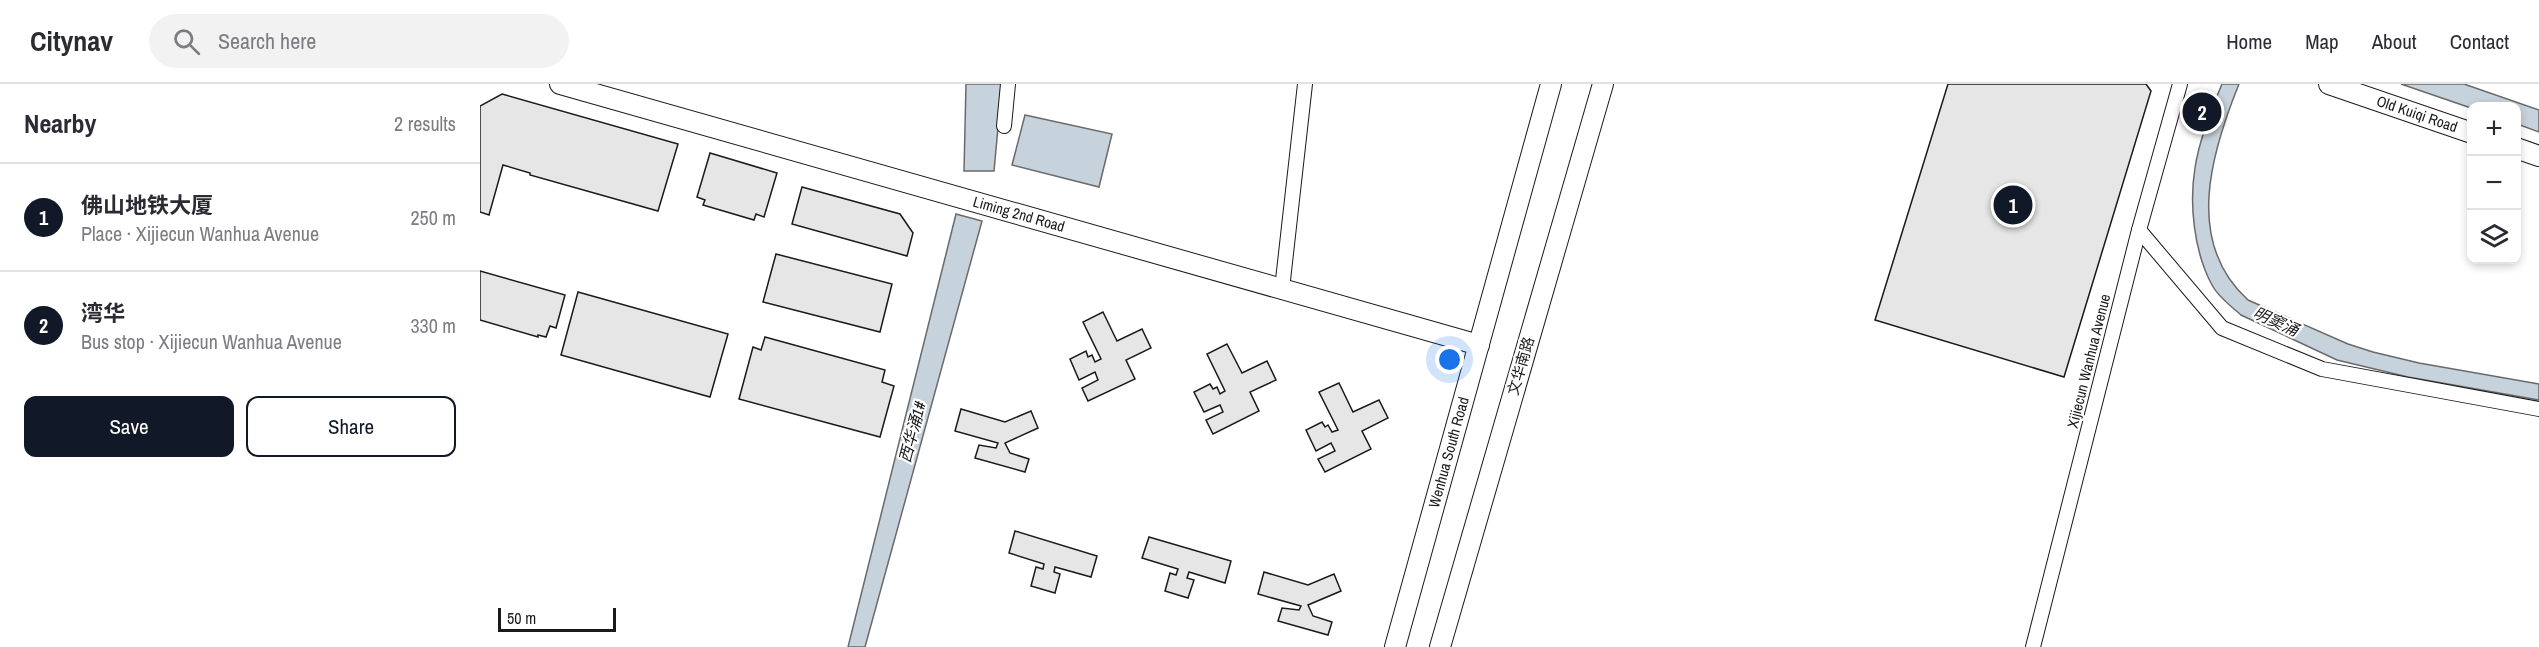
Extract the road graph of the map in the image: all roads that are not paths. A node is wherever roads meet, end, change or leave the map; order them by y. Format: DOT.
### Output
graph roads {
  1 [pos="560,84"];
  2 [pos="1008,84"];
  3 [pos="1305,84"];
  4 [pos="1551,84"];
  5 [pos="1603,84"];
  6 [pos="2180,84"];
  7 [pos="2328,84"];
  8 [pos="1004,126"];
  9 [pos="2467,131"];
  10 [pos="2521,149"];
  11 [pos="2539,156"];
  12 [pos="2139,231"];
  13 [pos="1282,289"];
  14 [pos="1479,345"];
  15 [pos="2539,409"];
  16 [pos="1395,647"];
  17 [pos="1440,647"];
  18 [pos="2033,647"];
  1 -- 13 [label="main road, Liming 2nd Road"];
  2 -- 8 [label="street"];
  3 -- 13 [label="street"];
  4 -- 14 [label="main road, Wenhua South Road"];
  5 -- 17 [label="main road, 文华南路"];
  6 -- 12 [label="street, Xijiecun Wanhua Avenue"];
  7 -- 9 [label="main road, Old Kuiqi Road"];
  10 -- 11 [label="main road"];
  12 -- 15 [label="street"];
  12 -- 18 [label="street, Xijiecun Wanhua Avenue"];
  13 -- 14 [label="main road, Liming 2nd Road"];
  14 -- 16 [label="main road, Wenhua South Road"];
}
